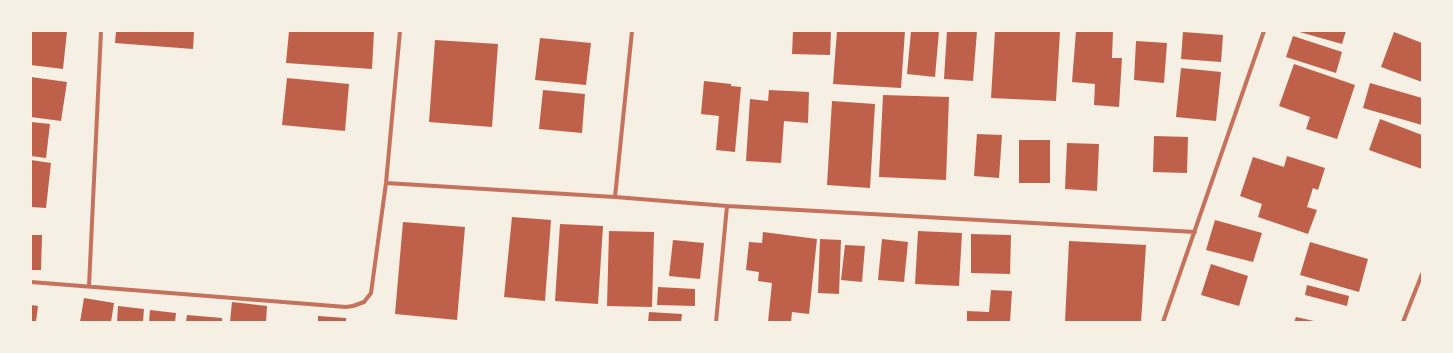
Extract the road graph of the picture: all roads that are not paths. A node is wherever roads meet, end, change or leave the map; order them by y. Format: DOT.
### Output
graph roads {
  1 [pos="101,31"];
  2 [pos="400,31"];
  3 [pos="632,31"];
  4 [pos="1264,31"];
  5 [pos="386,183"];
  6 [pos="615,197"];
  7 [pos="727,206"];
  8 [pos="1195,232"];
  9 [pos="1422,274"];
  10 [pos="31,282"];
  11 [pos="89,286"];
  12 [pos="716,322"];
  13 [pos="1163,322"];
  14 [pos="1403,322"];
  1 -- 11 [label="street"];
  2 -- 5 [label="street"];
  3 -- 6 [label="street"];
  4 -- 8 [label="street"];
  5 -- 6 [label="street"];
  5 -- 11 [label="street"];
  6 -- 7 [label="street"];
  7 -- 8 [label="street"];
  7 -- 12 [label="street"];
  8 -- 13 [label="street"];
  9 -- 14 [label="street"];
  10 -- 11 [label="street"];
}
